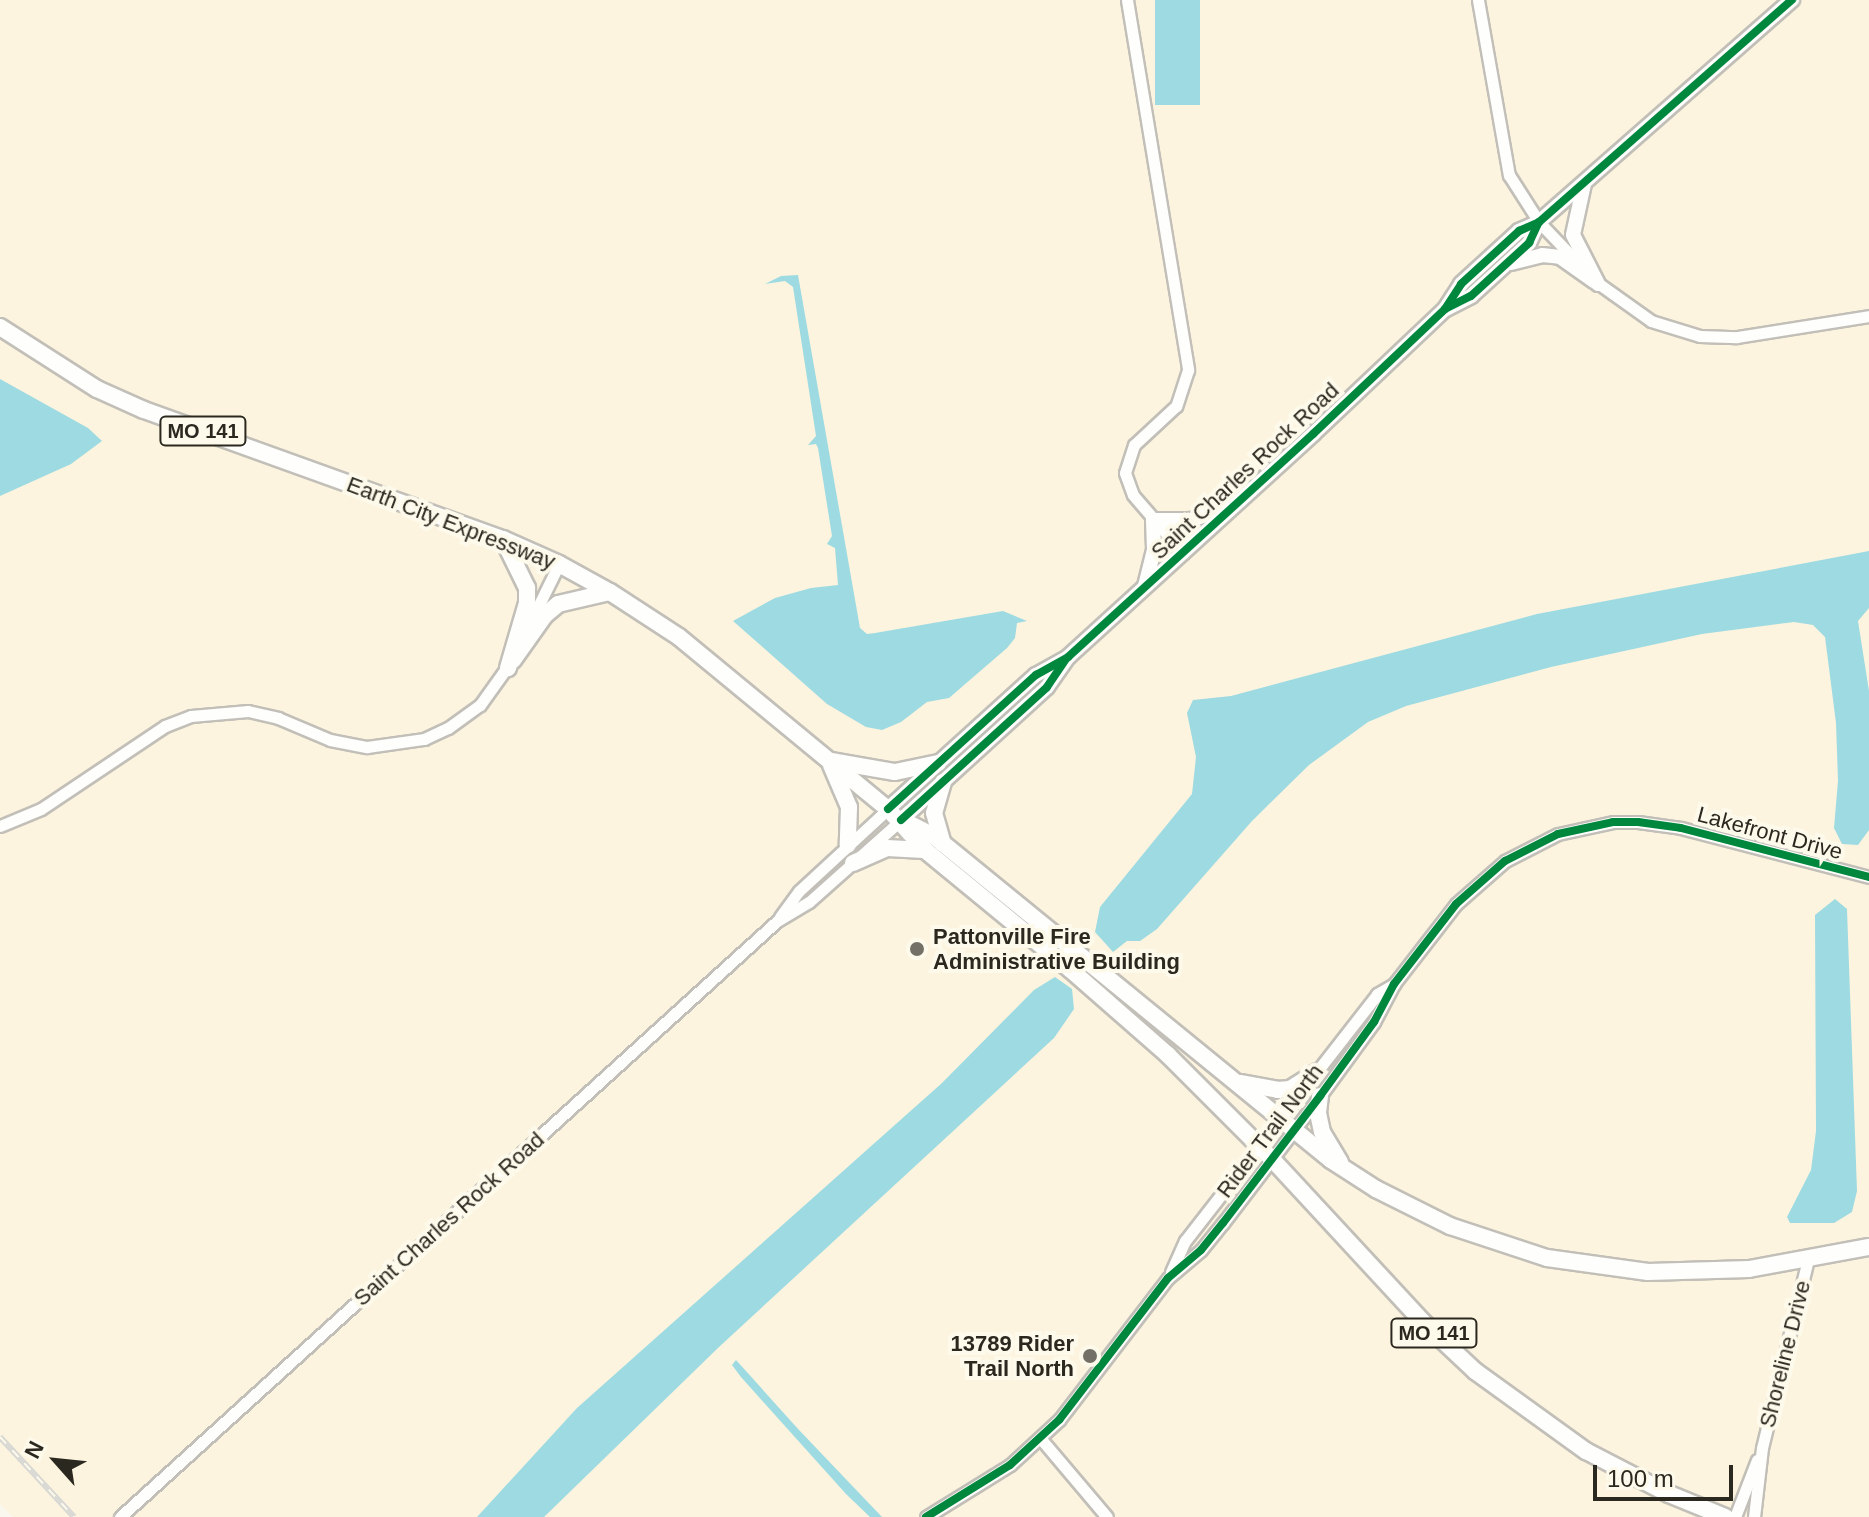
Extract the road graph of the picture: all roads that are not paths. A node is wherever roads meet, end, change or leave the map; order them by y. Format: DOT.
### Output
graph roads {
  1 [pos="1127,0"];
  2 [pos="1478,0"];
  3 [pos="1792,0"];
  4 [pos="1585,183"];
  5 [pos="1539,222"];
  6 [pos="1507,264"];
  7 [pos="1598,284"];
  8 [pos="1445,309"];
  9 [pos="1869,316"];
  10 [pos="0,327"];
  11 [pos="1238,503"];
  12 [pos="1153,520"];
  13 [pos="503,539"];
  14 [pos="1183,553"];
  15 [pos="559,564"];
  16 [pos="1145,588"];
  17 [pos="610,592"];
  18 [pos="1068,657"];
  19 [pos="508,668"];
  20 [pos="829,760"];
  21 [pos="938,763"];
  22 [pos="943,782"];
  23 [pos="894,814"];
  24 [pos="1661,824"];
  25 [pos="0,826"];
  26 [pos="943,844"];
  27 [pos="848,845"];
  28 [pos="925,850"];
  29 [pos="853,863"];
  30 [pos="1869,877"];
  31 [pos="777,921"];
  32 [pos="1394,984"];
  33 [pos="1317,1072"];
  34 [pos="1231,1080"];
  35 [pos="1320,1096"];
  36 [pos="1279,1119"];
  37 [pos="1293,1131"];
  38 [pos="1259,1145"];
  39 [pos="1272,1159"];
  40 [pos="1345,1170"];
  41 [pos="1869,1247"];
  42 [pos="1808,1259"];
  43 [pos="1168,1278"];
  44 [pos="1041,1439"];
  45 [pos="1762,1448"];
  46 [pos="120,1517"];
  47 [pos="926,1517"];
  48 [pos="1107,1517"];
  49 [pos="1725,1517"];
  50 [pos="1735,1517"];
  51 [pos="1754,1517"];
  1 -- 12 [label="street"];
  2 -- 5 [label="street"];
  3 -- 4 [label="main road, Saint Charles Rock Road"];
  4 -- 5 [label="main road, Saint Charles Rock Road"];
  4 -- 7 [label="main road"];
  5 -- 6 [label="main road, Saint Charles Rock Road"];
  5 -- 7 [label="street"];
  5 -- 8 [label="main road, Saint Charles Rock Road"];
  6 -- 7 [label="main road"];
  6 -- 8 [label="main road, Saint Charles Rock Road"];
  7 -- 9 [label="street"];
  8 -- 11 [label="main road, Saint Charles Rock Road"];
  10 -- 13 [label="highway, Earth City Expressway / MO 141"];
  11 -- 12 [label="main road"];
  11 -- 14 [label="main road, Saint Charles Rock Road"];
  12 -- 14 [label="street"];
  12 -- 16 [label="main road"];
  13 -- 15 [label="highway, Earth City Expressway / MO 141"];
  13 -- 19 [label="highway"];
  14 -- 16 [label="main road, Saint Charles Rock Road"];
  15 -- 17 [label="highway, Earth City Expressway / MO 141"];
  15 -- 19 [label="street"];
  16 -- 18 [label="main road, Saint Charles Rock Road"];
  17 -- 19 [label="highway"];
  17 -- 20 [label="highway, Earth City Expressway / MO 141"];
  18 -- 21 [label="main road, Saint Charles Rock Road"];
  18 -- 22 [label="main road, Saint Charles Rock Road"];
  19 -- 25 [label="street"];
  20 -- 21 [label="highway"];
  20 -- 23 [label="highway, Earth City Expressway / MO 141"];
  20 -- 27 [label="highway"];
  21 -- 23 [label="main road, Saint Charles Rock Road"];
  22 -- 23 [label="main road, Saint Charles Rock Road"];
  22 -- 26 [label="highway"];
  23 -- 26 [label="highway, Earth City Expressway / MO 141"];
  23 -- 27 [label="street, Saint Charles Rock Road"];
  23 -- 28 [label="highway, Earth City Expressway / MO 141"];
  23 -- 29 [label="street, Saint Charles Rock Road"];
  24 -- 30 [label="street, Lakefront Drive"];
  24 -- 32 [label="street, Rider Trail North"];
  26 -- 34 [label="highway, Earth City Expressway / MO 141"];
  27 -- 31 [label="street, Saint Charles Rock Road"];
  28 -- 29 [label="highway"];
  28 -- 38 [label="highway, Earth City Expressway / MO 141"];
  29 -- 31 [label="street, Saint Charles Rock Road"];
  31 -- 46 [label="street, Saint Charles Rock Road"];
  32 -- 33 [label="street, Rider Trail North"];
  32 -- 35 [label="street, Rider Trail North"];
  33 -- 34 [label="highway"];
  33 -- 36 [label="street, Rider Trail North"];
  34 -- 36 [label="highway, Earth City Expressway / MO 141"];
  35 -- 37 [label="street, Rider Trail North"];
  35 -- 40 [label="highway"];
  36 -- 37 [label="highway, Earth City Expressway / MO 141"];
  36 -- 38 [label="street, Rider Trail North"];
  37 -- 39 [label="street, Rider Trail North"];
  37 -- 40 [label="highway, Earth City Expressway / MO 141"];
  38 -- 39 [label="highway, Earth City Expressway / MO 141"];
  38 -- 43 [label="street, Rider Trail North"];
  39 -- 43 [label="street, Rider Trail North"];
  39 -- 49 [label="highway, Earth City Expressway / MO 141"];
  40 -- 42 [label="highway, Earth City Expressway / MO 141"];
  41 -- 42 [label="highway, Earth City Expressway / MO 141"];
  42 -- 45 [label="street, Shoreline Drive"];
  43 -- 44 [label="street, Rider Trail North"];
  44 -- 47 [label="street, Rider Trail North"];
  44 -- 48 [label="street"];
  45 -- 50 [label="street, Shoreline Drive"];
  45 -- 51 [label="street, Shoreline Drive"];
}
